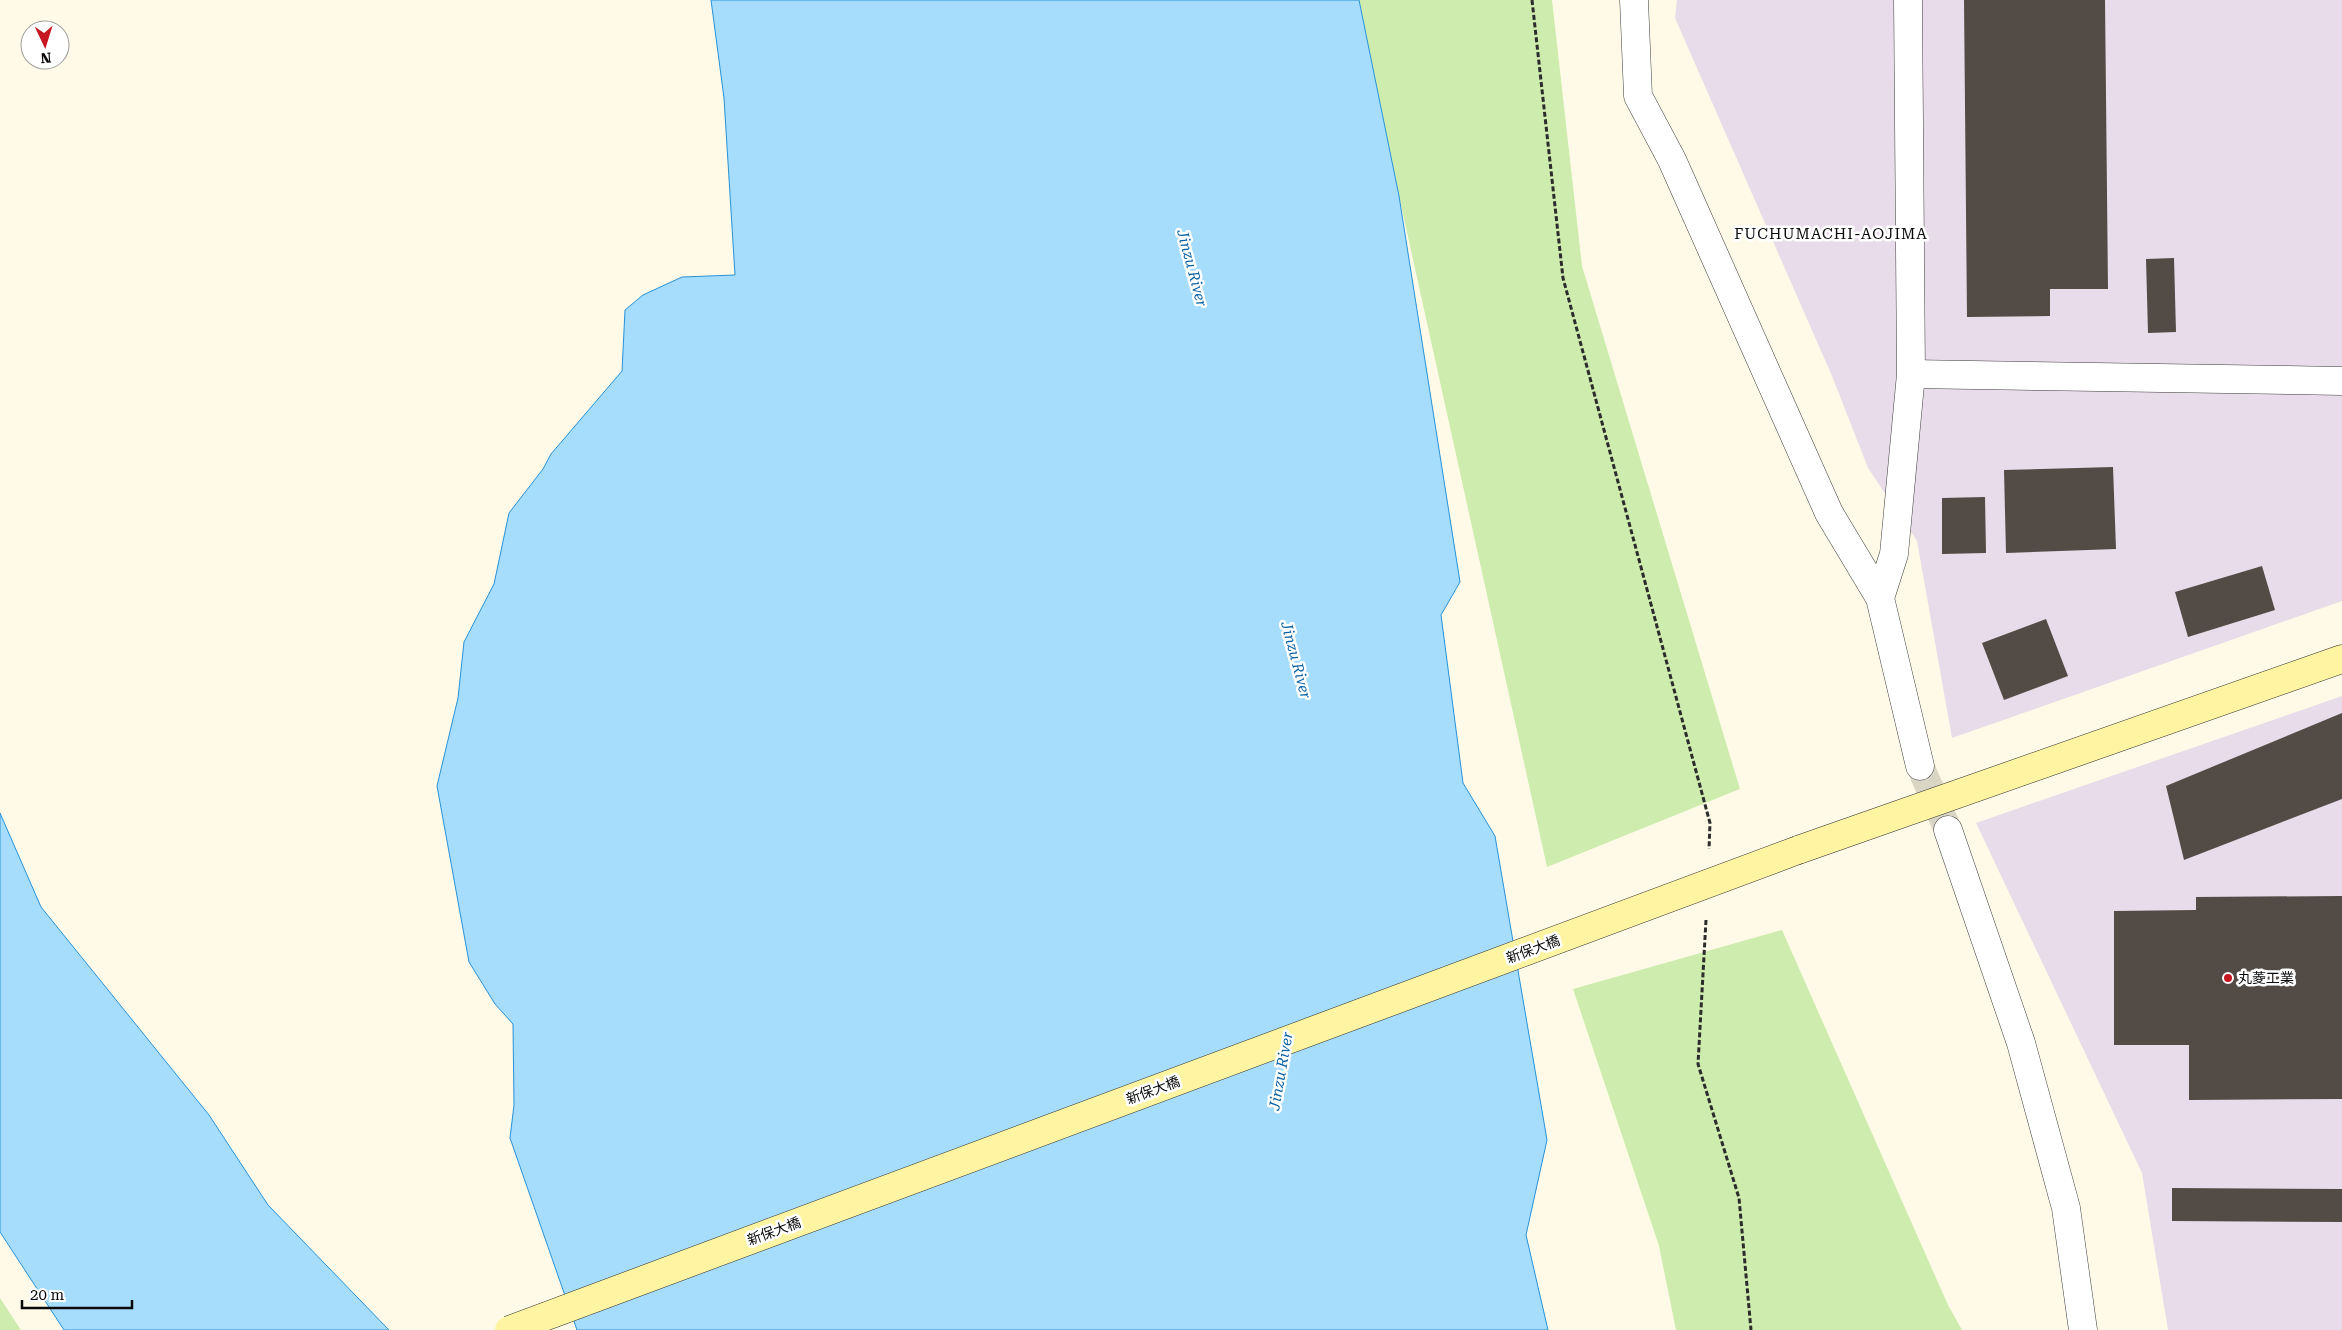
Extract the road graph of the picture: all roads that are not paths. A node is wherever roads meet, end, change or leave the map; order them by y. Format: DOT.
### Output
graph roads {
  1 [pos="1634,0"];
  2 [pos="1908,0"];
  3 [pos="1911,374"];
  4 [pos="2342,381"];
  5 [pos="1880,598"];
  6 [pos="2342,659"];
  7 [pos="1920,766"];
  8 [pos="1948,830"];
  9 [pos="509,1330"];
  10 [pos="2083,1330"];
  1 -- 5 [label="street"];
  2 -- 3 [label="street"];
  3 -- 4 [label="street"];
  3 -- 5 [label="street"];
  5 -- 7 [label="street"];
  6 -- 9 [label="street, 新保大橋, bridge"];
  8 -- 10 [label="street"];
}
